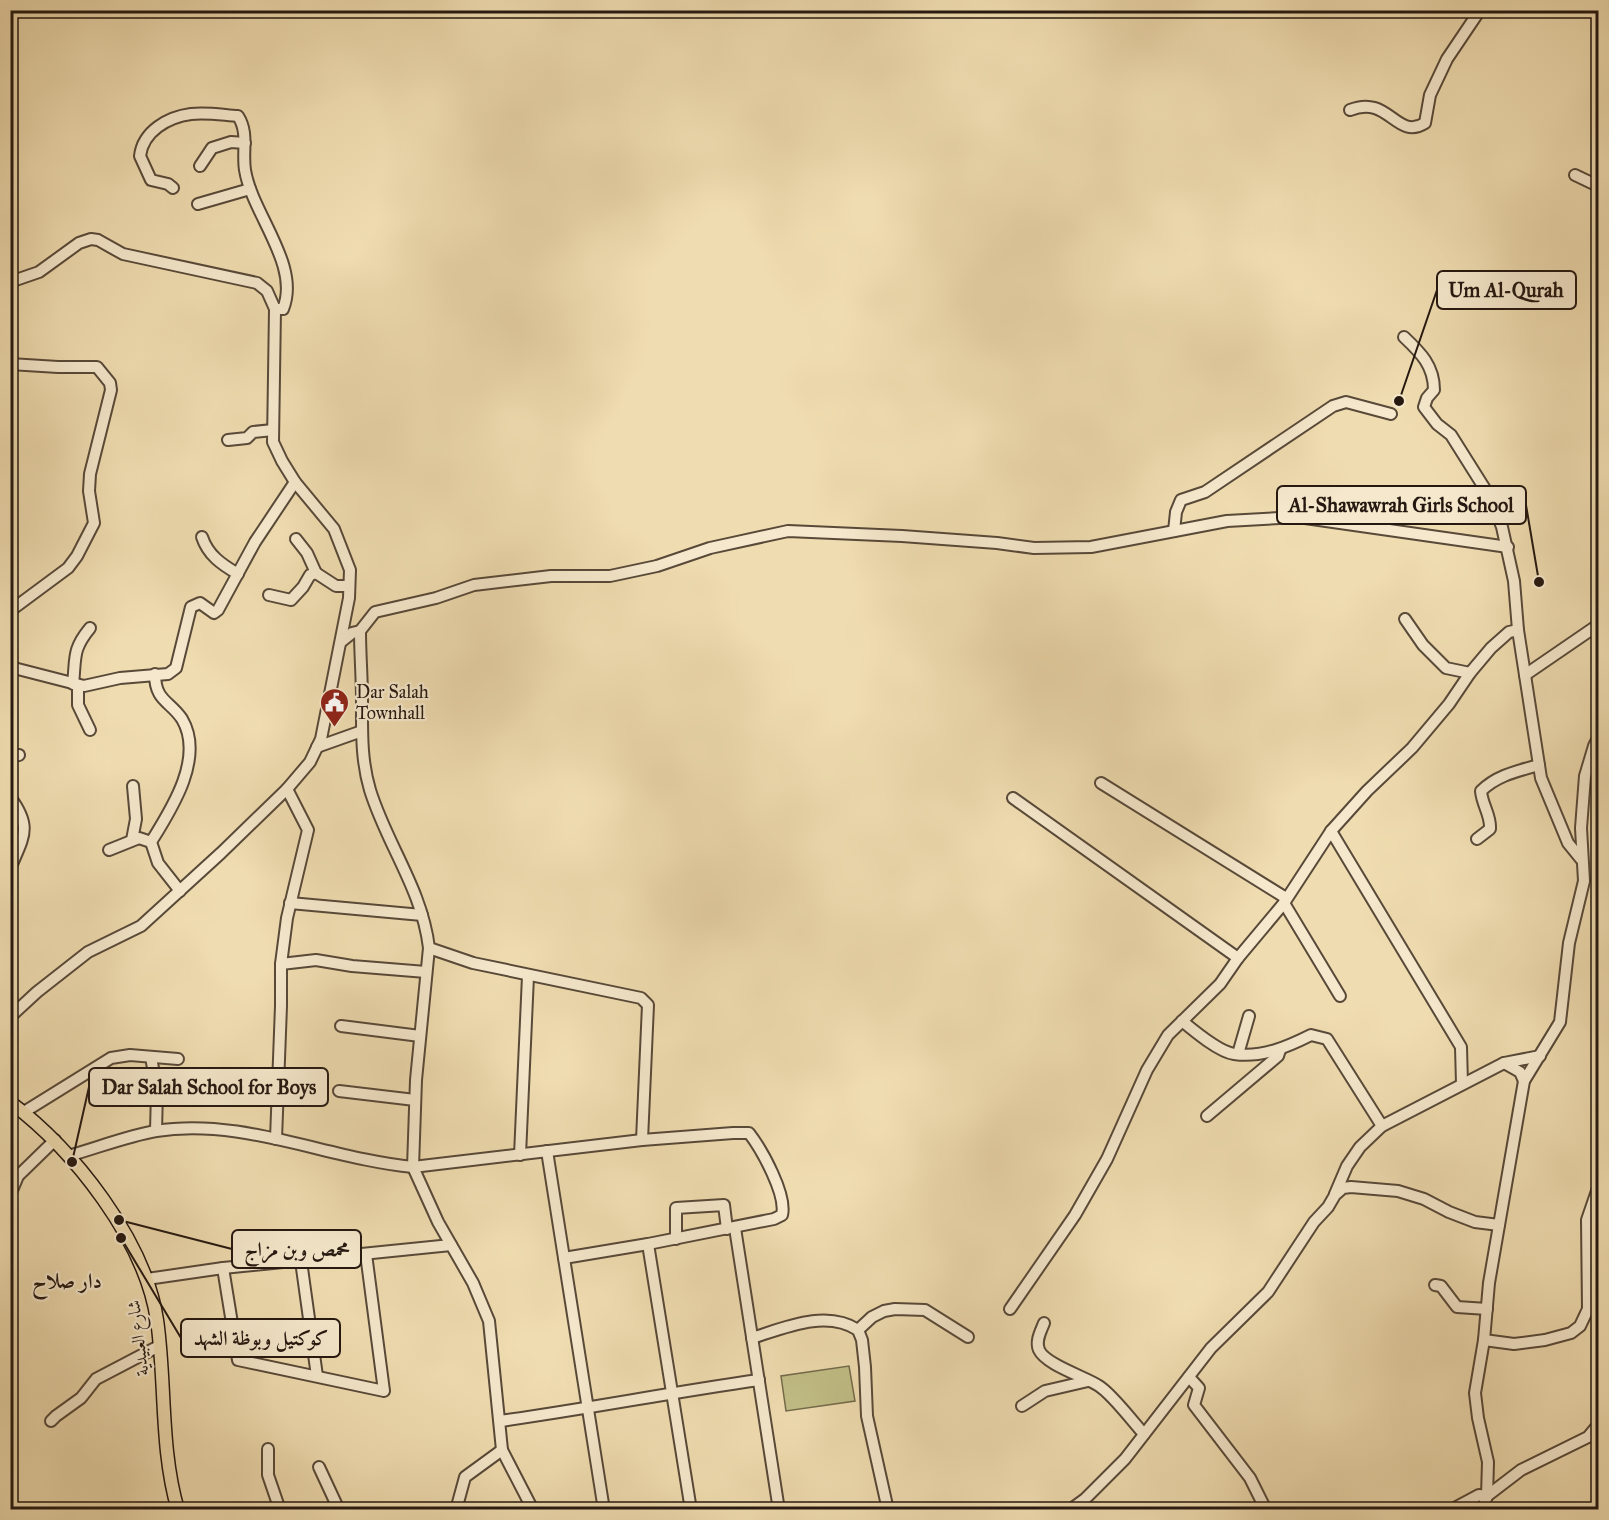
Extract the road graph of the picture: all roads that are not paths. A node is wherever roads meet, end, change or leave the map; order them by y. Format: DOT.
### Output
graph roads {
  1 [pos="1480,10"];
  2 [pos="1350,110"];
  3 [pos="245,143"];
  4 [pos="200,166"];
  5 [pos="1575,175"];
  6 [pos="1599,186"];
  7 [pos="173,188"];
  8 [pos="250,189"];
  9 [pos="198,204"];
  10 [pos="10,282"];
  11 [pos="275,309"];
  12 [pos="1404,338"];
  13 [pos="10,364"];
  14 [pos="1391,414"];
  15 [pos="273,430"];
  16 [pos="228,440"];
  17 [pos="295,482"];
  18 [pos="1174,531"];
  19 [pos="201,537"];
  20 [pos="296,539"];
  21 [pos="1508,547"];
  22 [pos="316,573"];
  23 [pos="238,574"];
  24 [pos="349,586"];
  25 [pos="269,595"];
  26 [pos="10,611"];
  27 [pos="1405,620"];
  28 [pos="1598,625"];
  29 [pos="90,628"];
  30 [pos="1518,630"];
  31 [pos="360,631"];
  32 [pos="342,641"];
  33 [pos="10,667"];
  34 [pos="1470,673"];
  35 [pos="155,674"];
  36 [pos="1525,675"];
  37 [pos="75,684"];
  38 [pos="90,730"];
  39 [pos="362,730"];
  40 [pos="1599,738"];
  41 [pos="317,747"];
  42 [pos="1539,765"];
  43 [pos="1101,783"];
  44 [pos="133,786"];
  45 [pos="287,789"];
  46 [pos="10,797"];
  47 [pos="1013,798"];
  48 [pos="1331,831"];
  49 [pos="132,840"];
  50 [pos="1477,840"];
  51 [pos="151,842"];
  52 [pos="109,850"];
  53 [pos="1581,859"];
  54 [pos="10,869"];
  55 [pos="180,891"];
  56 [pos="1285,900"];
  57 [pos="291,903"];
  58 [pos="422,915"];
  59 [pos="429,948"];
  60 [pos="1238,958"];
  61 [pos="281,964"];
  62 [pos="426,972"];
  63 [pos="528,975"];
  64 [pos="1340,996"];
  65 [pos="1249,1016"];
  66 [pos="10,1017"];
  67 [pos="1182,1021"];
  68 [pos="340,1026"];
  69 [pos="420,1036"];
  70 [pos="1280,1050"];
  71 [pos="1238,1054"];
  72 [pos="1540,1056"];
  73 [pos="151,1057"];
  74 [pos="177,1059"];
  75 [pos="1504,1063"];
  76 [pos="1524,1081"];
  77 [pos="1462,1084"];
  78 [pos="339,1091"];
  79 [pos="415,1100"];
  80 [pos="10,1102"];
  81 [pos="24,1112"];
  82 [pos="1207,1116"];
  83 [pos="1382,1126"];
  84 [pos="156,1131"];
  85 [pos="276,1139"];
  86 [pos="55,1140"];
  87 [pos="642,1140"];
  88 [pos="547,1152"];
  89 [pos="520,1155"];
  90 [pos="68,1156"];
  91 [pos="413,1167"];
  92 [pos="1599,1188"];
  93 [pos="10,1195"];
  94 [pos="1335,1195"];
  95 [pos="1498,1225"];
  96 [pos="731,1228"];
  97 [pos="676,1239"];
  98 [pos="648,1244"];
  99 [pos="451,1245"];
  100 [pos="366,1254"];
  101 [pos="564,1258"];
  102 [pos="301,1261"];
  103 [pos="223,1268"];
  104 [pos="147,1279"];
  105 [pos="1435,1286"];
  106 [pos="1593,1308"];
  107 [pos="1010,1309"];
  108 [pos="1487,1309"];
  109 [pos="1044,1323"];
  110 [pos="858,1330"];
  111 [pos="968,1337"];
  112 [pos="752,1338"];
  113 [pos="1484,1340"];
  114 [pos="159,1346"];
  115 [pos="317,1377"];
  116 [pos="1189,1377"];
  117 [pos="759,1380"];
  118 [pos="1088,1381"];
  119 [pos="673,1392"];
  120 [pos="1022,1406"];
  121 [pos="588,1408"];
  122 [pos="51,1421"];
  123 [pos="500,1421"];
  124 [pos="1599,1425"];
  125 [pos="1144,1434"];
  126 [pos="268,1449"];
  127 [pos="502,1450"];
  128 [pos="319,1467"];
  129 [pos="1487,1496"];
  130 [pos="178,1509"];
  131 [pos="279,1509"];
  132 [pos="339,1509"];
  133 [pos="456,1509"];
  134 [pos="533,1509"];
  135 [pos="604,1509"];
  136 [pos="691,1509"];
  137 [pos="778,1509"];
  138 [pos="888,1509"];
  139 [pos="1070,1509"];
  140 [pos="1266,1509"];
  141 [pos="1451,1509"];
  142 [pos="1482,1509"];
  1 -- 2 [label="street"];
  3 -- 4 [label="street"];
  3 -- 7 [label="street"];
  3 -- 8 [label="street"];
  5 -- 6 [label="street"];
  8 -- 9 [label="street"];
  8 -- 11 [label="street"];
  10 -- 11 [label="street"];
  11 -- 15 [label="street"];
  12 -- 21 [label="street"];
  13 -- 26 [label="street"];
  14 -- 18 [label="street"];
  15 -- 16 [label="street"];
  15 -- 17 [label="street"];
  17 -- 23 [label="street"];
  17 -- 24 [label="street"];
  18 -- 21 [label="street"];
  18 -- 31 [label="street"];
  19 -- 23 [label="street"];
  20 -- 22 [label="street"];
  21 -- 30 [label="street"];
  22 -- 24 [label="street"];
  22 -- 25 [label="street"];
  23 -- 35 [label="street"];
  24 -- 32 [label="street"];
  27 -- 34 [label="street"];
  28 -- 36 [label="street"];
  29 -- 37 [label="street"];
  30 -- 34 [label="street"];
  30 -- 36 [label="street"];
  31 -- 32 [label="street"];
  31 -- 39 [label="street"];
  32 -- 41 [label="street"];
  33 -- 37 [label="street"];
  34 -- 48 [label="street"];
  35 -- 37 [label="street"];
  35 -- 51 [label="street"];
  36 -- 42 [label="street"];
  37 -- 38 [label="street"];
  39 -- 41 [label="street"];
  39 -- 58 [label="street"];
  40 -- 53 [label="street"];
  41 -- 45 [label="street"];
  42 -- 50 [label="street"];
  42 -- 53 [label="street"];
  43 -- 56 [label="street"];
  44 -- 49 [label="street"];
  45 -- 55 [label="street"];
  45 -- 57 [label="street"];
  46 -- 54 [label="street"];
  47 -- 60 [label="street"];
  48 -- 56 [label="street"];
  48 -- 77 [label="street"];
  49 -- 51 [label="street"];
  49 -- 52 [label="street"];
  51 -- 55 [label="street"];
  53 -- 72 [label="street"];
  55 -- 66 [label="street"];
  56 -- 60 [label="street"];
  56 -- 64 [label="street"];
  57 -- 58 [label="street"];
  57 -- 61 [label="street"];
  58 -- 59 [label="street"];
  59 -- 62 [label="street"];
  59 -- 63 [label="street"];
  60 -- 67 [label="street"];
  61 -- 62 [label="street"];
  61 -- 85 [label="street"];
  62 -- 69 [label="street"];
  63 -- 87 [label="street"];
  63 -- 89 [label="street"];
  65 -- 71 [label="street"];
  67 -- 71 [label="street"];
  67 -- 107 [label="street"];
  68 -- 69 [label="street"];
  69 -- 79 [label="street"];
  70 -- 71 [label="street"];
  70 -- 82 [label="street"];
  70 -- 83 [label="street"];
  72 -- 75 [label="street"];
  72 -- 76 [label="street"];
  73 -- 74 [label="street"];
  73 -- 81 [label="street"];
  73 -- 84 [label="street"];
  75 -- 76 [label="street"];
  75 -- 77 [label="street"];
  76 -- 95 [label="street"];
  77 -- 83 [label="street"];
  78 -- 79 [label="street"];
  79 -- 91 [label="street"];
  80 -- 81 [label="main road, شارع العبيدية"];
  81 -- 86 [label="main road, شارع العبيدية"];
  83 -- 94 [label="street"];
  84 -- 85 [label="street"];
  84 -- 90 [label="street"];
  85 -- 91 [label="street"];
  86 -- 90 [label="main road, شارع العبيدية"];
  86 -- 93 [label="street"];
  87 -- 88 [label="street"];
  87 -- 96 [label="street"];
  88 -- 89 [label="street"];
  88 -- 101 [label="street"];
  89 -- 91 [label="street"];
  90 -- 104 [label="main road, شارع العبيدية"];
  91 -- 99 [label="street"];
  92 -- 106 [label="street"];
  94 -- 95 [label="street"];
  94 -- 116 [label="street"];
  95 -- 108 [label="street"];
  96 -- 97 [label="street"];
  96 -- 97 [label="street"];
  96 -- 112 [label="street"];
  97 -- 98 [label="street"];
  98 -- 101 [label="street"];
  98 -- 119 [label="street"];
  99 -- 100 [label="street"];
  99 -- 123 [label="street"];
  100 -- 102 [label="street"];
  100 -- 115 [label="street"];
  101 -- 121 [label="street"];
  102 -- 103 [label="street"];
  102 -- 115 [label="street"];
  103 -- 104 [label="street"];
  103 -- 115 [label="street"];
  104 -- 114 [label="main road, شارع العبيدية"];
  105 -- 108 [label="street"];
  106 -- 113 [label="street"];
  108 -- 113 [label="street"];
  109 -- 118 [label="street"];
  110 -- 111 [label="street"];
  110 -- 112 [label="street"];
  110 -- 138 [label="street"];
  112 -- 117 [label="street"];
  113 -- 129 [label="street"];
  114 -- 122 [label="street"];
  114 -- 130 [label="main road, شارع العبيدية"];
  116 -- 125 [label="street"];
  116 -- 140 [label="street"];
  117 -- 119 [label="street"];
  117 -- 137 [label="street"];
  118 -- 120 [label="street"];
  118 -- 125 [label="street"];
  119 -- 121 [label="street"];
  119 -- 136 [label="street"];
  121 -- 123 [label="street"];
  121 -- 135 [label="street"];
  123 -- 127 [label="street"];
  124 -- 129 [label="street"];
  125 -- 139 [label="street"];
  126 -- 131 [label="street"];
  127 -- 133 [label="street"];
  127 -- 134 [label="street"];
  128 -- 132 [label="street"];
  129 -- 141 [label="street"];
  129 -- 142 [label="street"];
}
